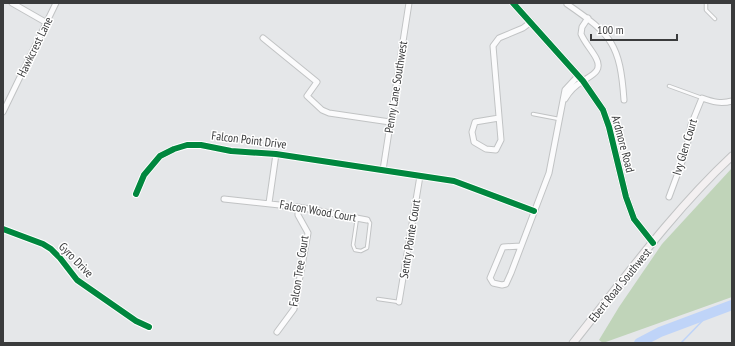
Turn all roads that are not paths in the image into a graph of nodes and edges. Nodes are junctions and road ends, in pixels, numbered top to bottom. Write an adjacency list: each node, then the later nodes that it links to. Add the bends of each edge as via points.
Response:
1 (12, 3): 10 (street)
2 (56, 3): 10 (street, Hawkcrest Lane)
3 (409, 3): 23 (street, Penny Lane Southwest)
4 (513, 3): 9 (street, Ardmore Road)
5 (706, 3): 8 (lane, via 706,10)
6 (567, 4): 7 (street)
7 (588, 18): 13 (street, via 581,34 595,57 598,70 593,77); 17 (street, via 611,40 623,81)
8 (715, 19)
9 (531, 22): 12 (street, Ardmore Road); 21 (street, via 499,38 493,46)
10 (46, 23): 19 (street, Hawkcrest Lane)
11 (263, 38): 23 (street, via 317,82 307,96 322,110)
12 (578, 76): 13 (street, Ardmore Road); 16 (street, via 565,90)
13 (583, 81): 16 (street); 37 (street, Ardmore Road, via 603,110 610,127 626,197 634,219)
14 (669, 86): 15 (lane)
15 (702, 98): 18 (street, via 712,102); 29 (street, Ivy Glen Court)
16 (564, 100): 22 (street)
17 (624, 100)
18 (732, 101)
19 (3, 112)
20 (533, 114): 22 (lane)
21 (499, 118): 21 (street, via 501,140 496,150 486,149 474,142 472,132 475,122)
22 (559, 119): 33 (street, via 548,173)
23 (390, 122): 26 (street, Penny Lane Southwest)
24 (276, 154): 26 (street, Falcon Point Drive); 28 (street, Falcon Point Drive, via 187,145 160,156 150,165); 31 (street)
25 (732, 156): 37 (main road, Ebert Road Southwest, via 694,192)
26 (383, 170): 27 (street, Falcon Point Drive)
27 (420, 176): 33 (street, Falcon Point Drive, via 471,186); 40 (street, Sentry Pointe Court)
28 (136, 194)
29 (669, 197)
30 (224, 199): 31 (street, Falcon Wood Court)
31 (269, 203): 32 (street, Falcon Wood Court)
32 (298, 207): 34 (street, Falcon Wood Court); 42 (street, Falcon Tree Court, via 298,215 308,233 294,309)
33 (534, 211): 38 (street)
34 (357, 217): 35 (street, Falcon Wood Court); 35 (lane, via 353,245 355,250 362,251 367,248 370,223)
35 (367, 220)
36 (3, 229): 41 (street, Gyro Drive, via 51,249 77,280 136,321)
37 (653, 243): 43 (main road, Ebert Road Southwest)
38 (521, 246): 38 (street, via 506,284 493,283 490,278 502,247)
39 (378, 299): 40 (lane)
40 (400, 302)
41 (149, 327)
42 (277, 332)
43 (573, 343)

